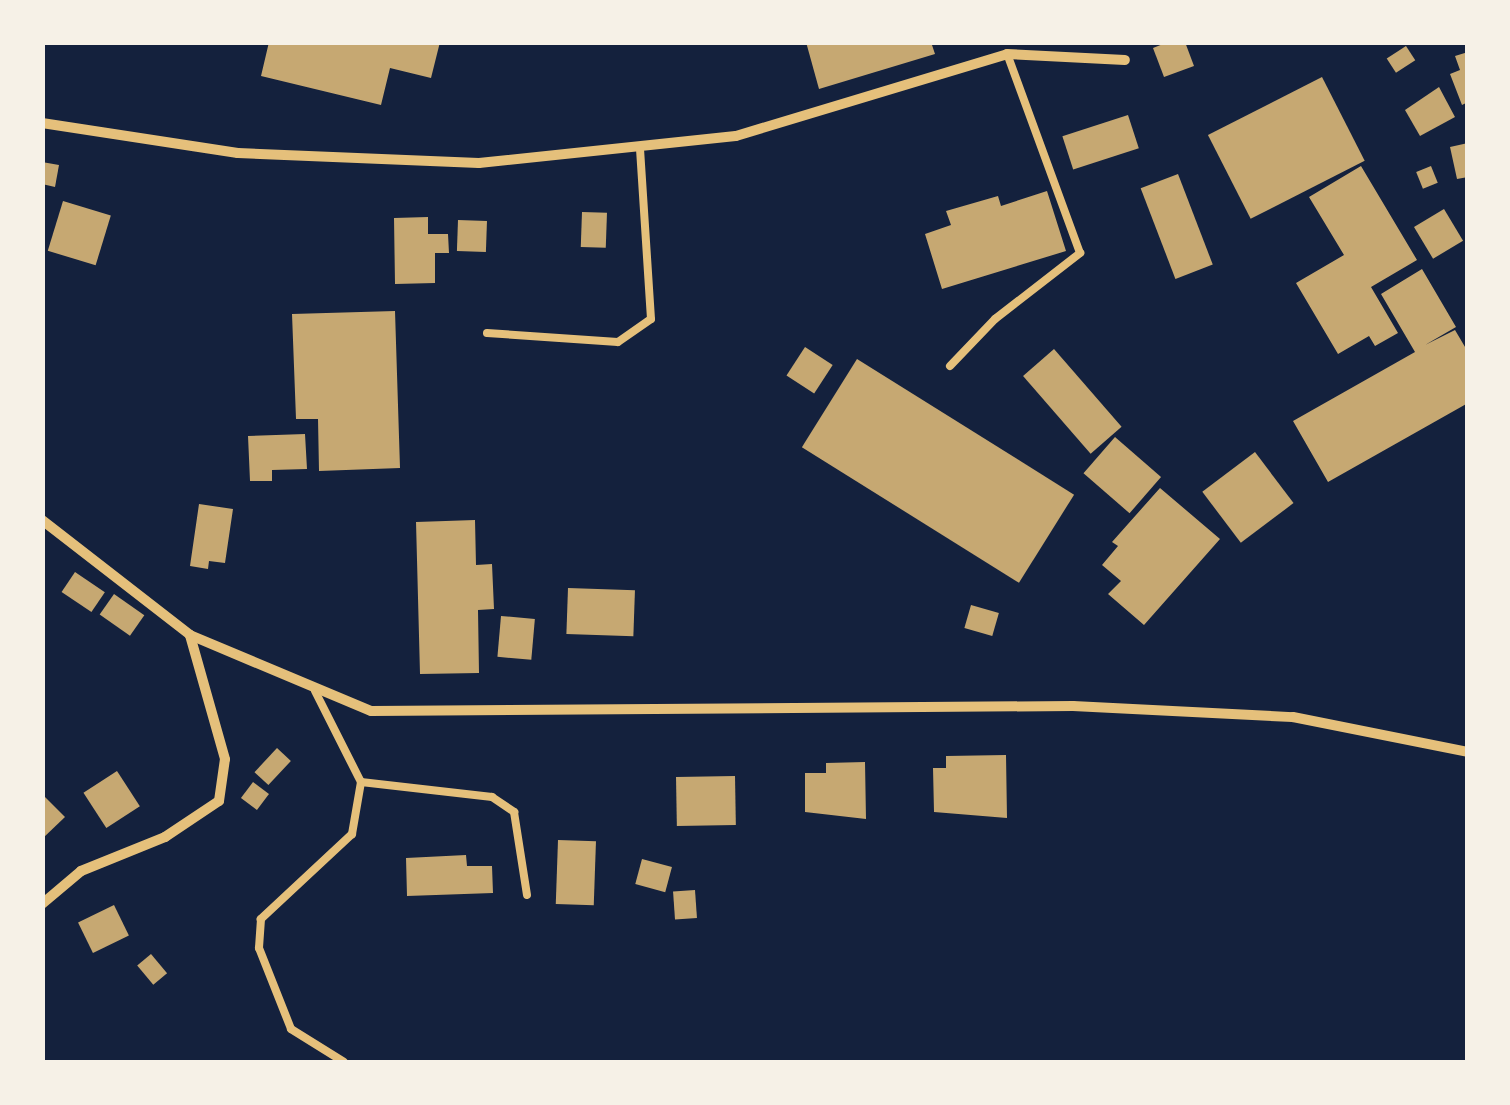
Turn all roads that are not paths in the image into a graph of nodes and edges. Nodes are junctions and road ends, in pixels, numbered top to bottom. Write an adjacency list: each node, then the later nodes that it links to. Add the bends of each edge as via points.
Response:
1 (1007, 54): 2 (street); 4 (street, via 736,136); 6 (lane, via 1080,253 995,319)
2 (1125, 60)
3 (42, 123): 4 (street, via 238,154 479,163)
4 (640, 151): 5 (lane, via 651,319 618,342)
5 (487, 333)
6 (950, 366)
7 (42, 520): 8 (street)
8 (190, 635): 9 (street); 13 (street, via 222,743 219,800 165,837 81,871)
9 (315, 692): 10 (street, via 390,711 1073,706 1275,716); 11 (lane)
10 (1468, 752)
11 (361, 782): 12 (lane, via 492,797 514,812); 14 (lane, via 352,834 262,919 259,948 291,1029)
12 (526, 895)
13 (42, 904)
14 (344, 1062)

